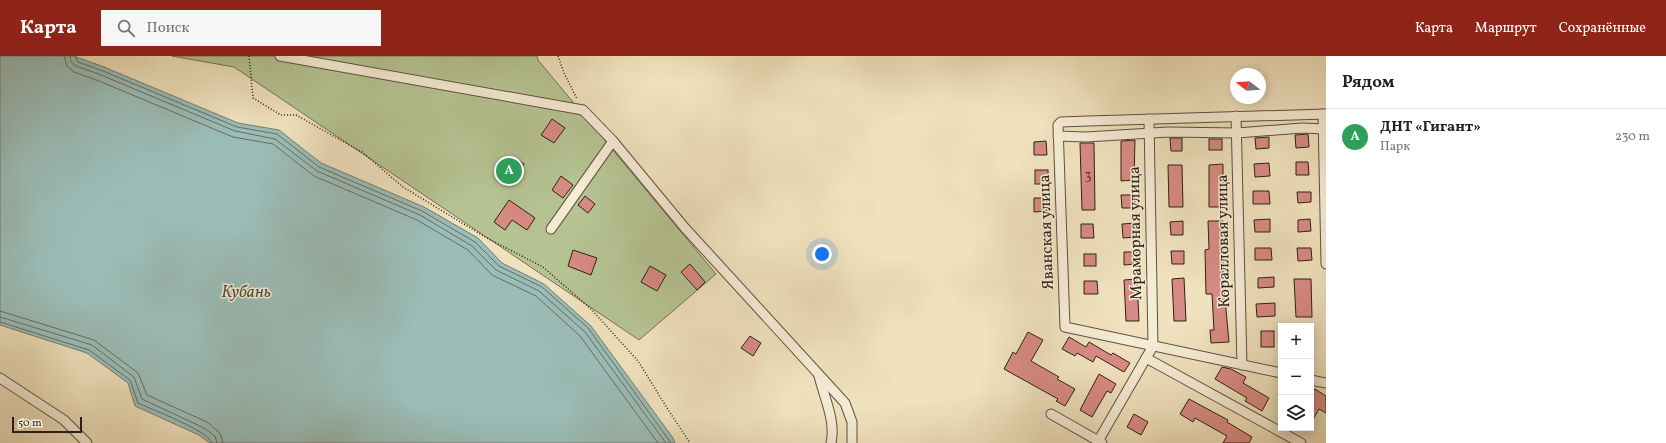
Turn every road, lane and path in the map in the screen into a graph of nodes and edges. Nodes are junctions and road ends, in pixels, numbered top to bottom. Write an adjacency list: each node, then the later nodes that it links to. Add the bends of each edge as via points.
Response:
1 (249, 56): 26 (path, via 253,98 281,115 296,115 362,152 403,187 485,237 543,267 592,310 638,361)
2 (280, 56): 4 (street)
3 (558, 56): 4 (path)
4 (583, 110): 12 (street)
5 (1324, 114): 6 (street); 8 (street)
6 (1236, 116): 7 (street); 9 (street, Коралловая улица)
7 (1149, 119): 10 (street, Мраморная улица); 11 (street, via 1061,122 1058,124)
8 (1325, 129): 9 (street, via 1302,128); 14 (street)
9 (1237, 133): 10 (street); 17 (street, Коралловая улица)
10 (1149, 134): 11 (street); 15 (street, Мраморная улица)
11 (1058, 136): 15 (street, Яванская улица, via 1065,327)
12 (613, 141): 13 (street); 19 (street, via 686,228)
13 (552, 229)
14 (1326, 264)
15 (1153, 346): 16 (street); 17 (street)
16 (1146, 358): 24 (street); 29 (street)
17 (1242, 365): 18 (street)
18 (1278, 372)
19 (819, 376): 27 (street, via 833,433); 28 (street, via 845,403 852,422)
20 (0, 378): 25 (street, via 64,420)
21 (1314, 381): 22 (street)
22 (1326, 383)
23 (1051, 414): 24 (street)
24 (1099, 442)
25 (87, 443)
26 (690, 443)
27 (831, 443)
28 (852, 443)
29 (1301, 443)

